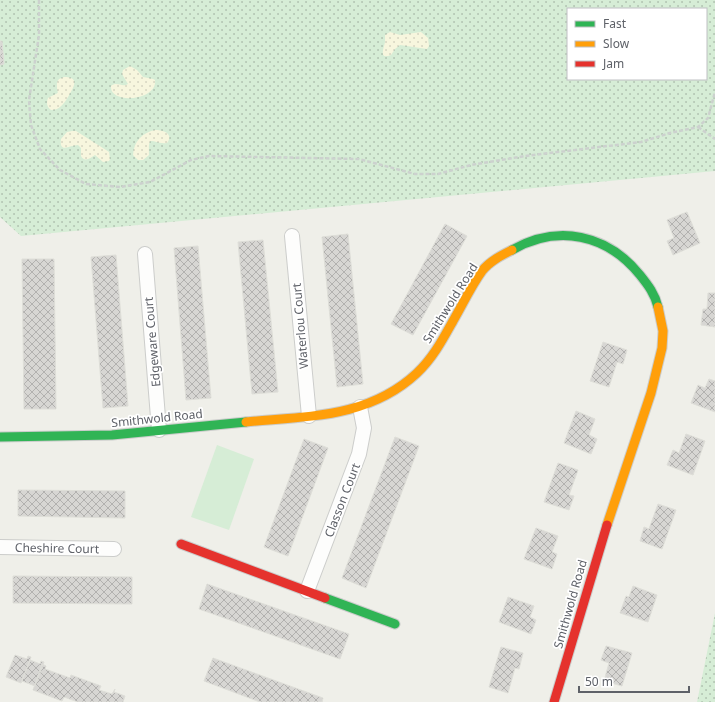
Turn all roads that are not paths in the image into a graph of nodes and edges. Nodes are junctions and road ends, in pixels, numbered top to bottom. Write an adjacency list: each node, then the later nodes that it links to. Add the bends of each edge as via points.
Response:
1 (292, 236): 4 (street, Waterlou Court)
2 (145, 254): 5 (street, Edgeware Court)
3 (360, 407): 4 (street, Smithwold Road, via 338,413); 10 (street, Classon Court, via 364,428 359,454); 12 (street, Smithwold Road, via 397,390 418,372 437,349 483,270 497,258 526,242 554,236 584,237 602,243 632,265 652,290 663,331 662,348 651,393 599,547)
4 (309, 416): 5 (street, Smithwold Road)
5 (159, 430): 6 (street, Smithwold Road, via 112,435)
6 (0, 437)
7 (181, 544): 10 (street)
8 (0, 547): 9 (street, Cheshire Court)
9 (114, 549)
10 (307, 591): 11 (street)
11 (395, 624)
12 (554, 702)

